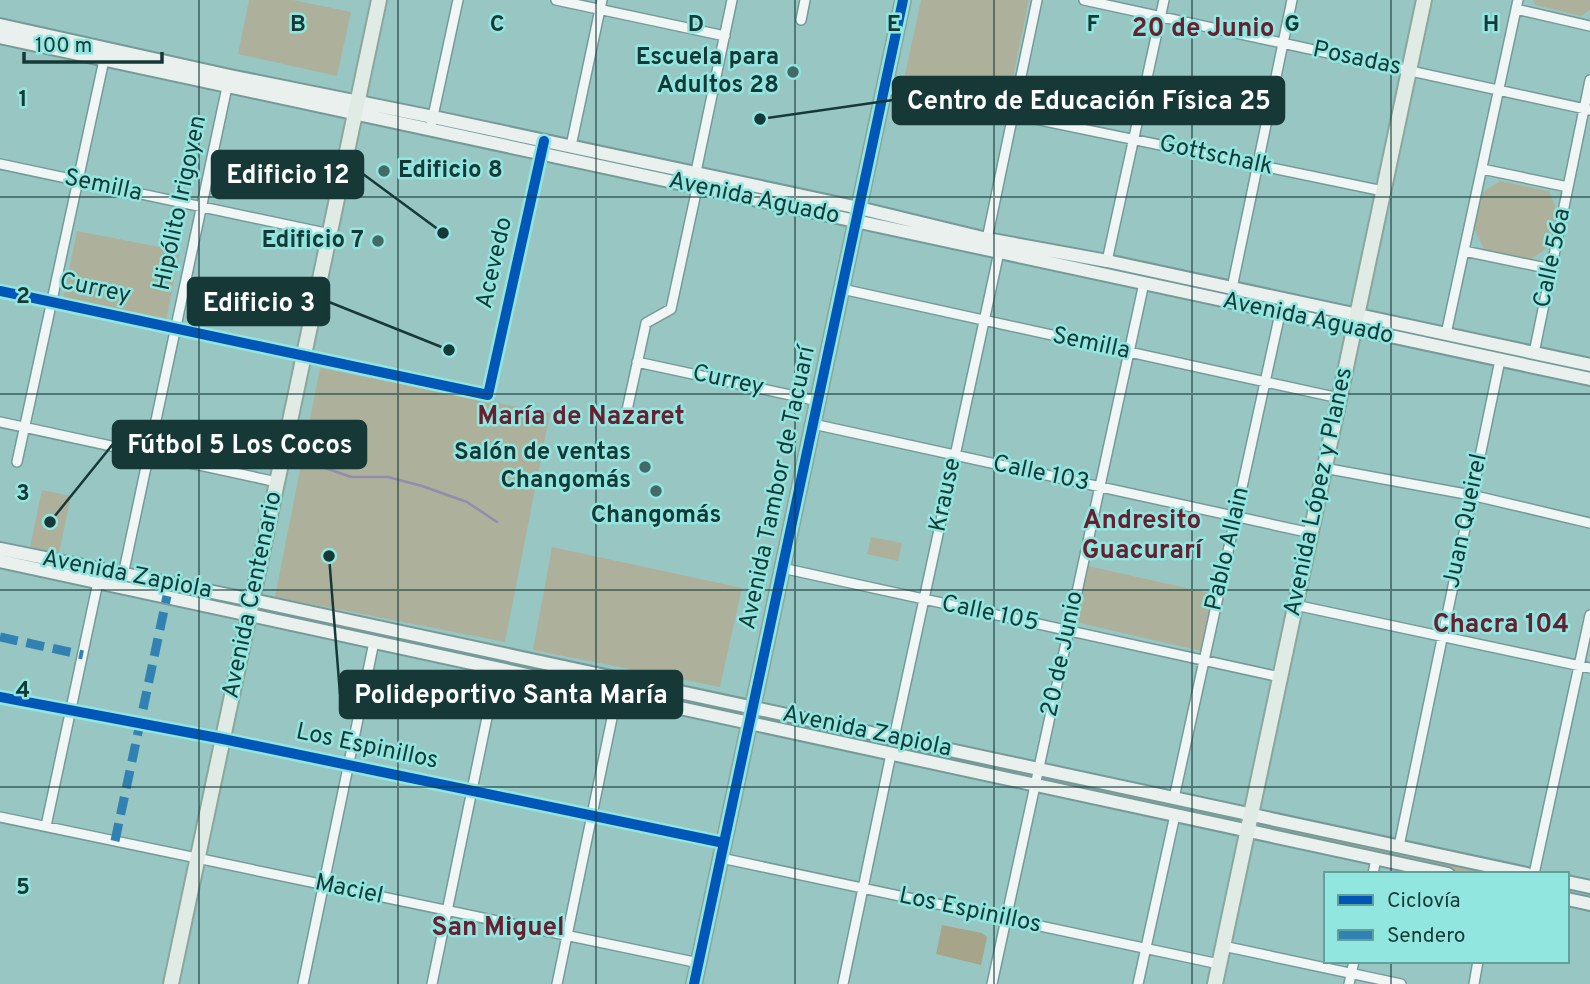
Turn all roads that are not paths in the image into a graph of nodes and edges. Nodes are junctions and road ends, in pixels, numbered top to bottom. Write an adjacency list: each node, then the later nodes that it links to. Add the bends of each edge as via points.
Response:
1 (379, 0): 27 (main road, Avenida Centenario)
2 (458, 0): 30 (street)
3 (556, 0): 12 (street)
4 (732, 0): 18 (street)
5 (805, 0): 15 (street)
6 (903, 0): 25 (main road, Avenida Tambor de Tacuarí)
7 (1037, 0): 29 (street)
8 (1084, 0): 14 (street, Posadas)
9 (1164, 0): 14 (street)
10 (1292, 0): 20 (street)
11 (1424, 0): 22 (main road, Avenida López y Planes)
12 (601, 5): 18 (street); 32 (street)
13 (1517, 5): 17 (street); 26 (street)
14 (1160, 16): 20 (street, Posadas); 31 (street)
15 (801, 20)
16 (0, 25): 27 (main road, Avenida Aguado)
17 (1590, 26)
18 (725, 36): 38 (street)
19 (0, 37): 21 (main road, Avenida Aguado)
20 (1283, 43): 22 (street, Posadas); 35 (street)
21 (104, 60): 24 (main road, Avenida Aguado); 37 (street)
22 (1409, 70): 26 (street, Posadas); 40 (main road, Avenida López y Planes)
23 (1590, 80): 28 (street, Calle 56a)
24 (227, 87): 27 (main road, Avenida Aguado); 41 (street, Hipólito Irigoyen)
25 (884, 88): 29 (street, Gottschalk); 42 (main road, Avenida Tambor de Tacuarí)
26 (1498, 90): 28 (street, Posadas); 36 (street)
27 (356, 109): 30 (main road, Avenida Aguado); 43 (main road, Avenida Centenario)
28 (1587, 109): 39 (street, Calle 56a)
29 (1013, 114): 31 (street, Gottschalk); 44 (street)
30 (432, 123): 33 (main road, Avenida Aguado)
31 (1133, 139): 35 (street, Gottschalk); 47 (street)
32 (571, 146): 33 (main road, Avenida Aguado); 38 (main road, Avenida Aguado)
33 (543, 147): 38 (main road, Avenida Aguado); 61 (street, Acevedo, via 488,395)
34 (0, 164): 37 (street, Semilla)
35 (1258, 165): 40 (street, Gottschalk); 50 (street)
36 (1482, 169): 39 (street); 45 (street)
37 (78, 181): 41 (street, Semilla); 53 (street)
38 (695, 183): 42 (main road, Avenida Aguado); 63 (street, via 671,309 646,323)
39 (1568, 187): 48 (street, Calle 56a)
40 (1383, 191): 56 (main road, Avenida López y Planes)
41 (201, 207): 43 (street, Semilla); 57 (street, Hipólito Irigoyen)
42 (857, 215): 44 (main road, Avenida Aguado); 46 (main road, Avenida Aguado); 51 (main road, Avenida Tambor de Tacuarí)
43 (330, 234): 61 (main road, Avenida Centenario)
44 (987, 239): 47 (main road, Avenida Aguado)
45 (1464, 251): 48 (street); 58 (street)
46 (999, 252): 49 (main road, Avenida Aguado); 55 (street, Krause)
47 (1107, 261): 50 (main road, Avenida Aguado)
48 (1551, 270): 60 (street, Calle 56a)
49 (1144, 283): 54 (main road, Avenida Aguado); 59 (street, 20 de Junio)
50 (1232, 288): 54 (main road, Avenida Aguado)
51 (842, 289): 55 (street, Semilla); 68 (main road, Avenida Tambor de Tacuarí)
52 (0, 291): 53 (street, Currey)
53 (52, 302): 57 (street, Currey); 72 (street)
54 (1281, 306): 56 (main road, Avenida Aguado); 66 (street, Pablo Allain)
55 (984, 321): 59 (street, Semilla); 74 (street, Krause)
56 (1355, 322): 58 (main road, Avenida Aguado); 62 (main road, Avenida Aguado); 67 (main road, Avenida López y Planes)
57 (175, 328): 61 (street, Currey); 73 (street, Hipólito Irigoyen)
58 (1446, 334): 60 (main road, Avenida Aguado)
59 (1129, 352): 66 (street, Semilla); 78 (street, 20 de Junio)
60 (1534, 353): 64 (main road, Avenida Aguado)
61 (304, 355): 77 (main road, Avenida Centenario)
62 (1500, 360): 65 (main road, Avenida Aguado); 79 (street, Juan Queirel)
63 (637, 362): 68 (street, Currey); 69 (street)
64 (1590, 365)
65 (1590, 379)
66 (1265, 382): 67 (street, Semilla); 80 (street, Pablo Allain)
67 (1339, 398): 76 (main road, Avenida López y Planes)
68 (818, 401): 71 (main road, Avenida Tambor de Tacuarí)
69 (626, 410)
70 (0, 422): 72 (street)
71 (813, 424): 74 (street, Calle 103); 84 (main road, Avenida Tambor de Tacuarí)
72 (24, 427): 73 (street); 75 (street)
73 (148, 454): 77 (street); 85 (street, Hipólito Irigoyen)
74 (955, 455): 78 (street, Calle 103); 87 (street, Krause)
75 (17, 462)
76 (1325, 468): 79 (street); 82 (main road, Avenida López y Planes)
77 (277, 482): 89 (main road, Avenida Centenario)
78 (1100, 487): 80 (street, Calle 103); 91 (street, 20 de Junio)
79 (1471, 495): 81 (street); 92 (street, Juan Queirel)
80 (1236, 517): 82 (street, Calle 103); 94 (street, Pablo Allain)
81 (1590, 523)
82 (1311, 533): 88 (main road, Avenida López y Planes)
83 (1, 559): 85 (main road, Avenida Zapiola); 86 (main road, Avenida Zapiola)
84 (782, 568): 87 (street, Calle 105); 101 (main road, Avenida Tambor de Tacuarí)
85 (123, 575): 89 (main road, Avenida Zapiola)
86 (98, 582): 89 (main road, Avenida Zapiola); 102 (street)
87 (924, 599): 91 (street, Calle 105); 105 (street, Krause)
88 (1296, 605): 92 (street); 98 (main road, Avenida López y Planes)
89 (250, 606): 93 (main road, Avenida Zapiola); 101 (main road, Avenida Zapiola); 104 (main road, Avenida Centenario)
90 (1590, 615): 95 (street)
91 (1069, 631): 94 (street, Calle 105); 108 (street, 20 de Junio)
92 (1443, 636): 95 (street); 119 (street, Juan Queirel)
93 (374, 642): 97 (main road, Avenida Zapiola); 107 (street)
94 (1203, 660): 98 (street, Calle 105); 111 (street, Pablo Allain)
95 (1579, 666): 96 (street); 126 (street)
96 (1590, 668)
97 (498, 669): 99 (main road, Avenida Zapiola); 110 (street)
98 (1280, 677): 112 (main road, Avenida López y Planes)
99 (617, 695): 103 (main road, Avenida Zapiola); 114 (street)
100 (0, 697): 102 (street, Los Espinillos)
101 (753, 708): 103 (main road, Avenida Tambor de Tacuarí); 105 (main road, Avenida Zapiola)
102 (71, 711): 104 (street, Los Espinillos); 116 (street)
103 (750, 723): 106 (main road, Avenida Zapiola); 118 (main road, Avenida Tambor de Tacuarí)
104 (223, 738): 107 (street, Los Espinillos); 120 (main road, Avenida Centenario)
105 (894, 738): 108 (main road, Avenida Zapiola)
106 (891, 754): 109 (main road, Avenida Zapiola); 130 (street)
107 (349, 765): 110 (street, Los Espinillos); 128 (street)
108 (1038, 769): 109 (street, 20 de Junio); 111 (main road, Avenida Zapiola)
109 (1035, 785): 113 (main road, Avenida Zapiola); 134 (street, 20 de Junio)
110 (472, 791): 114 (street, Los Espinillos); 133 (street)
111 (1174, 798): 112 (main road, Avenida Zapiola)
112 (1251, 814): 117 (main road, Avenida López y Planes); 119 (main road, Avenida Zapiola)
113 (1175, 815): 117 (main road, Avenida Zapiola); 137 (street)
114 (592, 816): 118 (street, Los Espinillos); 135 (street)
115 (0, 817): 116 (street, Maciel)
116 (46, 826): 120 (street, Maciel)
117 (1247, 831): 122 (main road, Avenida Zapiola); 136 (main road, Avenida López y Planes)
118 (724, 843): 121 (main road, Avenida Tambor de Tacuarí)
119 (1399, 846): 125 (main road, Avenida Zapiola)
120 (197, 858): 128 (street, Maciel); 143 (main road, Avenida Centenario)
121 (721, 858): 130 (street, Los Espinillos); 138 (main road, Avenida Tambor de Tacuarí)
122 (1376, 858): 123 (street); 124 (main road, Avenida Zapiola)
123 (1373, 872)
124 (1439, 872)
125 (1518, 872)
126 (1534, 872)
127 (1569, 882): 129 (main road)
128 (324, 884): 133 (street, Maciel); 144 (street)
129 (1590, 887)
130 (863, 888): 134 (street, Los Espinillos); 148 (street)
131 (1569, 900): 132 (main road)
132 (1590, 904)
133 (447, 910): 135 (street, Maciel); 145 (street)
134 (1006, 919): 137 (street, Los Espinillos); 149 (street, 20 de Junio)
135 (567, 935): 138 (street, Maciel); 146 (street)
136 (1223, 946): 141 (main road, Avenida López y Planes); 142 (street)
137 (1146, 948): 141 (street, Los Espinillos); 150 (street)
138 (699, 963): 147 (main road, Avenida Tambor de Tacuarí)
139 (1354, 963): 142 (street)
140 (1479, 963): 154 (street)
141 (1219, 964): 151 (main road, Avenida López y Planes)
142 (1351, 973): 152 (street); 153 (street)
143 (171, 984)
144 (303, 984)
145 (432, 984)
146 (557, 984)
147 (694, 984)
148 (843, 984)
149 (992, 984)
150 (1138, 984)
151 (1215, 984)
152 (1349, 984)
153 (1401, 984)
154 (1474, 984)

